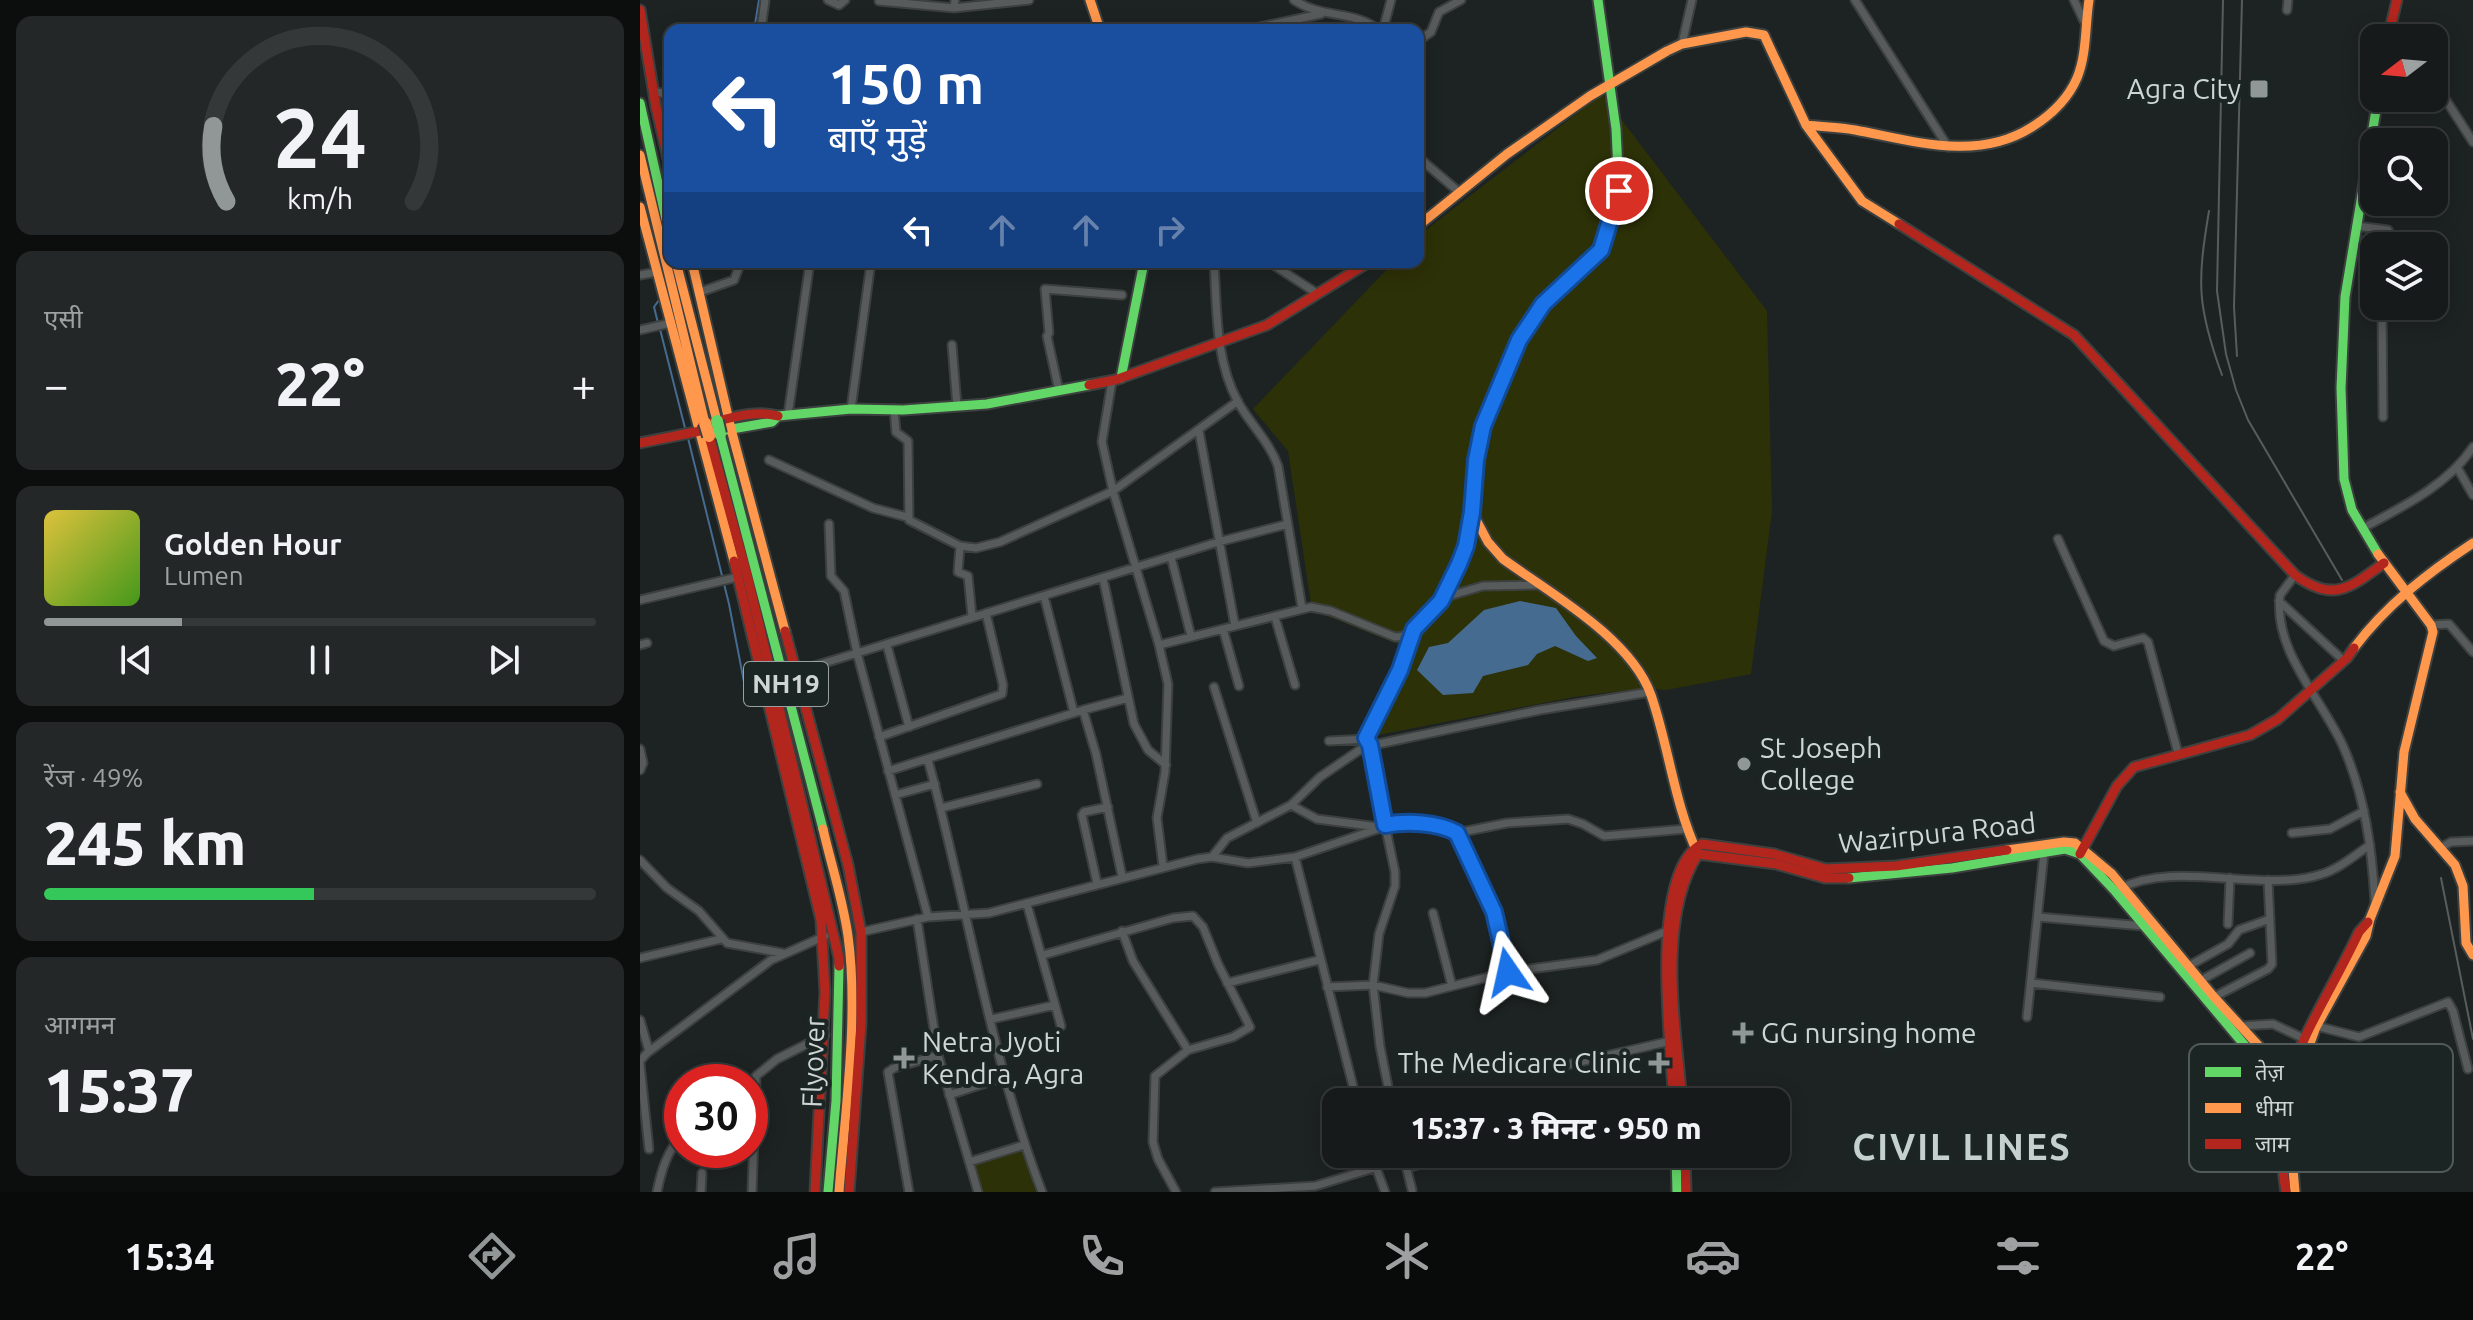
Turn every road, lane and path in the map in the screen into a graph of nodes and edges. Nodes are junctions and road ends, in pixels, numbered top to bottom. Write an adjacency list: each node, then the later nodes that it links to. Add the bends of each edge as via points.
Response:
1 (765, 0): 22 (street)
2 (828, 0): 3 (street, via 840,5)
3 (845, 0)
4 (1029, 0): 17 (street)
5 (1090, 0): 23 (main road)
6 (1294, 0): 20 (street)
7 (1391, 0): 26 (street)
8 (1461, 0): 28 (street, via 1439,12)
9 (1598, 0): 30 (main road)
10 (1692, 0): 29 (street)
11 (1855, 0): 39 (street)
12 (2074, 0): 21 (street)
13 (2089, 0): 21 (main road)
14 (2288, 0): 19 (street)
15 (2397, 0): 27 (main road)
16 (879, 1): 17 (street)
17 (954, 4)
18 (640, 10): 31 (main road)
19 (2287, 10)
20 (1321, 14): 24 (street); 25 (street)
21 (2084, 21): 39 (main road, via 2079,73 2049,116 2011,140)
22 (762, 24)
23 (1098, 24)
24 (1274, 24)
25 (1367, 24)
26 (1383, 24)
27 (2393, 24)
28 (1424, 37)
29 (1682, 44): 30 (main road); 36 (main road, via 1746,32 1764,35)
30 (1610, 82): 42 (main road); 86 (main road, via 1619,191 1611,223 1601,250 1543,304 1519,340 1483,426)
31 (653, 91): 32 (street); 37 (main road)
32 (664, 94)
33 (640, 103): 44 (main road)
34 (2448, 103): 38 (street)
35 (2376, 112): 46 (main road)
36 (1806, 125): 39 (main road); 98 (main road, via 1872,210 2074,335)
37 (664, 140)
38 (2473, 142)
39 (1949, 149)
40 (640, 155): 48 (main road, NH19, bridge)
41 (1424, 162): 42 (street)
42 (1459, 192): 45 (main road)
43 (640, 207): 59 (main road)
44 (664, 210)
45 (1424, 221)
46 (2356, 226): 47 (street); 90 (main road, via 2345,297 2341,388 2344,479)
47 (2389, 232)
48 (664, 254)
49 (667, 268): 182 (main road, NH19, bridge)
50 (678, 268): 182 (main road, NH19, bridge, via 808,769)
51 (694, 268): 61 (main road)
52 (739, 268): 61 (street, via 734,280)
53 (809, 268): 75 (street)
54 (870, 268): 73 (street)
55 (1143, 268): 69 (main road)
56 (1214, 268): 67 (street)
57 (1278, 268): 62 (street)
58 (1359, 268): 62 (main road)
59 (657, 272): 60 (street); 65 (main road)
60 (640, 275)
61 (700, 292): 77 (main road)
62 (1318, 294): 67 (main road, via 1267,325)
63 (1122, 295): 70 (street, via 1045,289 1047,336)
64 (2382, 320): 76 (street)
65 (663, 325): 66 (street); 79 (main road)
66 (640, 330)
67 (1219, 344): 69 (main road); 71 (street)
68 (952, 345): 72 (street)
69 (1116, 380): 70 (main road); 84 (street, via 1102,442)
70 (1059, 391): 72 (main road)
71 (1238, 401): 78 (street); 89 (street, via 1276,459)
72 (957, 406): 74 (main road)
73 (851, 409): 74 (main road); 75 (main road)
74 (894, 409): 87 (street, via 896,432 908,441 910,456)
75 (783, 416): 77 (main road, via 770,412)
76 (2383, 417)
77 (730, 424): 79 (main road, via 703,425); 121 (main road)
78 (1199, 431): 84 (street); 92 (street)
79 (693, 432): 80 (main road); 100 (main road)
80 (640, 443)
81 (2473, 447): 83 (street)
82 (769, 460): 87 (street, via 873,508)
83 (2457, 467): 85 (street); 90 (street)
84 (1113, 491): 94 (street, via 1000,542); 97 (street)
85 (2473, 495)
86 (1472, 512): 101 (main road, via 1503,559); 105 (street, via 1466,546)
87 (907, 517): 94 (street)
88 (829, 524): 119 (street, via 831,577 844,591)
89 (1288, 524): 92 (street); 107 (street)
90 (2363, 528): 96 (main road)
91 (2058, 539): 135 (street, via 2104,641 2114,646 2137,638 2148,642)
92 (1218, 542): 95 (street); 112 (street)
93 (2473, 543): 102 (main road)
94 (960, 546): 109 (street, via 958,572 968,576)
95 (1171, 557): 97 (street); 115 (street)
96 (2384, 563): 98 (main road, via 2337,591 2317,591); 102 (main road)
97 (1137, 568): 99 (street); 116 (street)
98 (2295, 575): 106 (street)
99 (1103, 578): 103 (street); 127 (street)
100 (727, 580): 104 (street); 182 (main road, via 801,832)
101 (1541, 585): 105 (street, via 1483,586); 126 (main road, via 1614,639)
102 (2407, 591): 111 (main road); 120 (main road)
103 (1044, 596): 108 (street); 129 (street)
104 (641, 597)
105 (1442, 598): 114 (street)
106 (2279, 601): 120 (street); 125 (street, via 2287,642)
107 (1302, 608): 110 (street); 114 (street, via 1331,611 1395,637)
108 (986, 613): 109 (street); 130 (street, via 1002,694)
109 (972, 616): 119 (street)
110 (1275, 617): 112 (street); 122 (street)
111 (2431, 625): 118 (street, via 2449,624); 142 (main road)
112 (1235, 626): 113 (street)
113 (1223, 629): 115 (street); 123 (street)
114 (1414, 629): 133 (street)
115 (1191, 636): 116 (street)
116 (1159, 645): 137 (street, via 1168,689)
117 (888, 649): 130 (street)
118 (2473, 652)
119 (857, 653): 121 (street); 131 (street)
120 (2344, 661): 125 (main road)
121 (798, 671): 182 (main road, via 848,865)
122 (1295, 685)
123 (1239, 686)
124 (1214, 687): 148 (street)
125 (2311, 691): 135 (main road, via 2250,735); 147 (street, via 2343,746)
126 (1650, 692): 133 (street); 150 (main road)
127 (1128, 698): 128 (street); 137 (street, via 1141,741)
128 (1083, 710): 129 (street); 145 (street)
129 (1074, 713): 136 (street)
130 (909, 727): 131 (street)
131 (879, 737): 139 (street)
132 (1329, 741): 133 (street)
133 (1368, 741): 144 (street); 149 (street)
134 (640, 749): 138 (street)
135 (2178, 753): 157 (main road, via 2134,767 2117,786)
136 (928, 760): 139 (street); 140 (street)
137 (1166, 765): 162 (street, via 1157,818)
138 (640, 770)
139 (888, 771): 143 (street)
140 (935, 784): 143 (street); 146 (street)
141 (1037, 784): 146 (street)
142 (2400, 792): 155 (main road); 172 (main road, via 2395,856)
143 (895, 795): 174 (street)
144 (1291, 805): 148 (street); 149 (street, via 1317,819)
145 (1108, 807): 165 (street); 168 (street, via 1082,815)
146 (941, 808): 173 (street)
147 (2364, 811): 152 (street, via 2330,829); 154 (street)
148 (1257, 823): 159 (street, via 1227,838)
149 (1382, 826): 151 (street, via 1415,824); 160 (street); 196 (street, via 1395,878 1381,925)
150 (1686, 829): 151 (street, via 1604,836 1568,819); 156 (main road)
151 (1457, 833): 192 (street, via 1494,912)
152 (2292, 833)
153 (2473, 841): 155 (street)
154 (2370, 845): 167 (street, via 2320,875); 172 (street)
155 (2440, 848): 187 (main road, via 2455,865 2463,886 2466,943)
156 (1696, 850): 157 (main road, Wazirpura Road, via 1712,844 1826,869 1896,866 2064,842 2075,843); 158 (main road, Wazirpura Road, via 1825,878 1952,868); 180 (main road)
157 (2082, 852): 158 (main road, Wazirpura Road); 169 (main road)
158 (2044, 853): 175 (street)
159 (1212, 857): 160 (street, via 1248,863); 162 (street)
160 (1295, 857): 189 (street)
161 (640, 860): 163 (street)
162 (1163, 866): 165 (street)
163 (652, 873): 164 (street); 183 (street, via 699,911)
164 (640, 875)
165 (1122, 876): 168 (street)
166 (2230, 878): 167 (street); 169 (street, via 2176,877); 178 (street)
167 (2268, 880): 177 (street)
168 (1097, 883): 170 (street)
169 (2118, 889): 179 (main road); 191 (main road)
170 (1027, 904): 173 (street); 186 (street)
171 (1433, 913): 197 (street)
172 (2372, 914): 208 (main road, via 2366,936); 211 (main road)
173 (967, 916): 174 (street); 204 (street)
174 (928, 917): 176 (street)
175 (2038, 917): 179 (street); 194 (street)
176 (917, 919): 182 (street); 216 (street)
177 (2270, 919): 191 (street, via 2239,930 2228,944); 201 (street, via 2270,968)
178 (2228, 924)
179 (2144, 926): 191 (main road)
180 (1670, 930): 192 (street, via 1597,960); 210 (main road)
181 (1122, 931): 186 (street); 193 (street, via 1193,916); 215 (street, via 1133,961)
182 (842, 934): 184 (street); 190 (main road); 199 (main road, NH19); 209 (main road); 246 (main road, Flyover / NH19)
183 (721, 939): 184 (street); 188 (street)
184 (784, 953): 217 (street)
185 (2250, 953): 195 (street)
186 (1043, 955): 202 (street)
187 (2473, 955)
188 (640, 958)
189 (1319, 960): 193 (street); 198 (street)
190 (862, 964): 199 (street); 248 (main road)
191 (2184, 969): 195 (main road)
192 (1508, 972): 197 (street)
193 (1227, 983): 215 (street, via 1249,1029)
194 (2031, 983): 200 (street); 203 (street)
195 (2196, 983): 201 (main road); 212 (main road)
196 (1373, 985): 197 (street, via 1419,994); 198 (street); 223 (street)
197 (1452, 986)
198 (1327, 987): 222 (street)
199 (851, 994): 247 (main road, NH19)
200 (2160, 997)
201 (2214, 997): 207 (main road)
202 (1055, 1005): 204 (street); 206 (street)
203 (2027, 1017)
204 (992, 1019): 221 (street)
205 (640, 1020): 217 (street)
206 (1061, 1026)
207 (2241, 1026): 211 (street, via 2273,1024); 213 (main road)
208 (2316, 1026): 211 (main road); 220 (street, via 2359,1037 2448,1002)
209 (825, 1034): 218 (street); 245 (main road)
210 (1674, 1040): 219 (street); 224 (main road); 225 (main road)
211 (2306, 1040): 214 (main road)
212 (2247, 1044)
213 (2258, 1044)
214 (2305, 1044)
215 (1188, 1050): 252 (street, via 1154,1078 1153,1142)
216 (938, 1055): 226 (street); 249 (street, via 888,1072)
217 (642, 1057): 228 (street)
218 (768, 1066)
219 (1562, 1066)
220 (2468, 1069)
221 (1004, 1077): 226 (street); 227 (street)
222 (1353, 1088)
223 (1388, 1088)
224 (1674, 1088)
225 (1680, 1088)
226 (949, 1095): 229 (street)
227 (1024, 1145): 229 (street); 251 (street)
228 (649, 1149)
229 (969, 1162): 250 (street)
230 (664, 1167): 242 (street)
231 (753, 1168): 244 (street)
232 (1374, 1168): 239 (street); 255 (street)
233 (1407, 1168): 241 (street)
234 (1676, 1168): 256 (main road)
235 (1685, 1168): 257 (main road)
236 (2283, 1172): 258 (main road)
237 (2293, 1172): 259 (main road)
238 (702, 1173): 243 (street)
239 (1328, 1183): 240 (street); 254 (street)
240 (1312, 1189): 253 (street)
241 (1409, 1191)
242 (657, 1192)
243 (701, 1192)
244 (752, 1192)
245 (815, 1192)
246 (828, 1192)
247 (839, 1192)
248 (849, 1192)
249 (909, 1192)
250 (978, 1192)
251 (1042, 1192)
252 (1176, 1192)
253 (1215, 1192)
254 (1330, 1192)
255 (1385, 1192)
256 (1677, 1192)
257 (1686, 1192)
258 (2286, 1192)
259 (2295, 1192)

